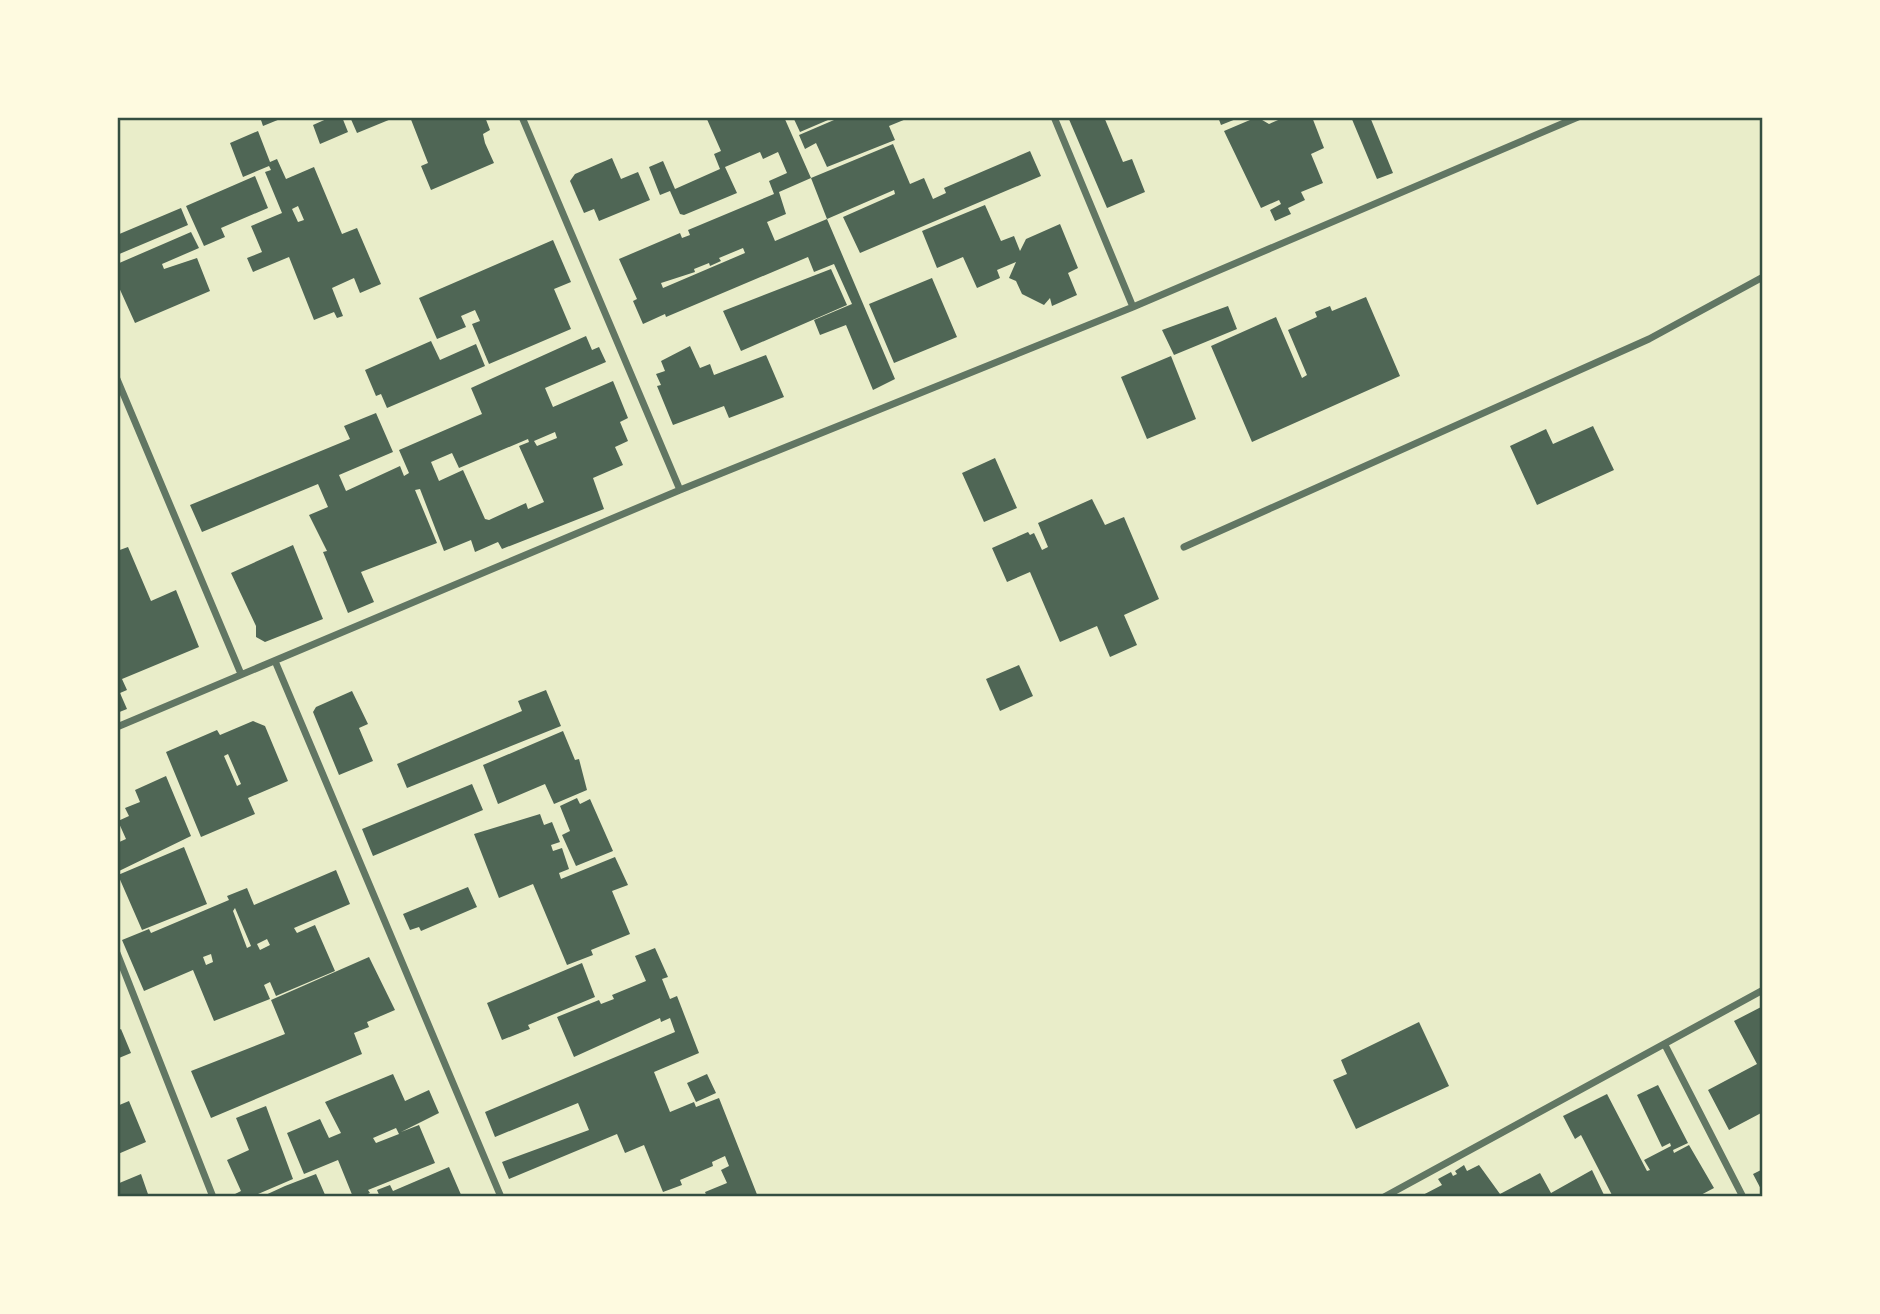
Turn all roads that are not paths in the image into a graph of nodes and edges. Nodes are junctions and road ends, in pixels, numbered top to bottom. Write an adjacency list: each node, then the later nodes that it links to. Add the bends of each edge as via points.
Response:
1 (522, 117): 7 (street)
2 (1054, 117): 5 (street)
3 (1578, 117): 5 (street)
4 (1763, 277): 8 (street, via 1649,339)
5 (1133, 307): 7 (street)
6 (117, 379): 10 (street)
7 (680, 490): 9 (street)
8 (1184, 547)
9 (275, 661): 10 (street); 16 (street)
10 (241, 674): 11 (street)
11 (117, 727)
12 (117, 953): 15 (street)
13 (1763, 990): 14 (street)
14 (1665, 1045): 17 (street); 18 (street)
15 (213, 1197)
16 (501, 1197)
17 (1384, 1197)
18 (1743, 1197)

